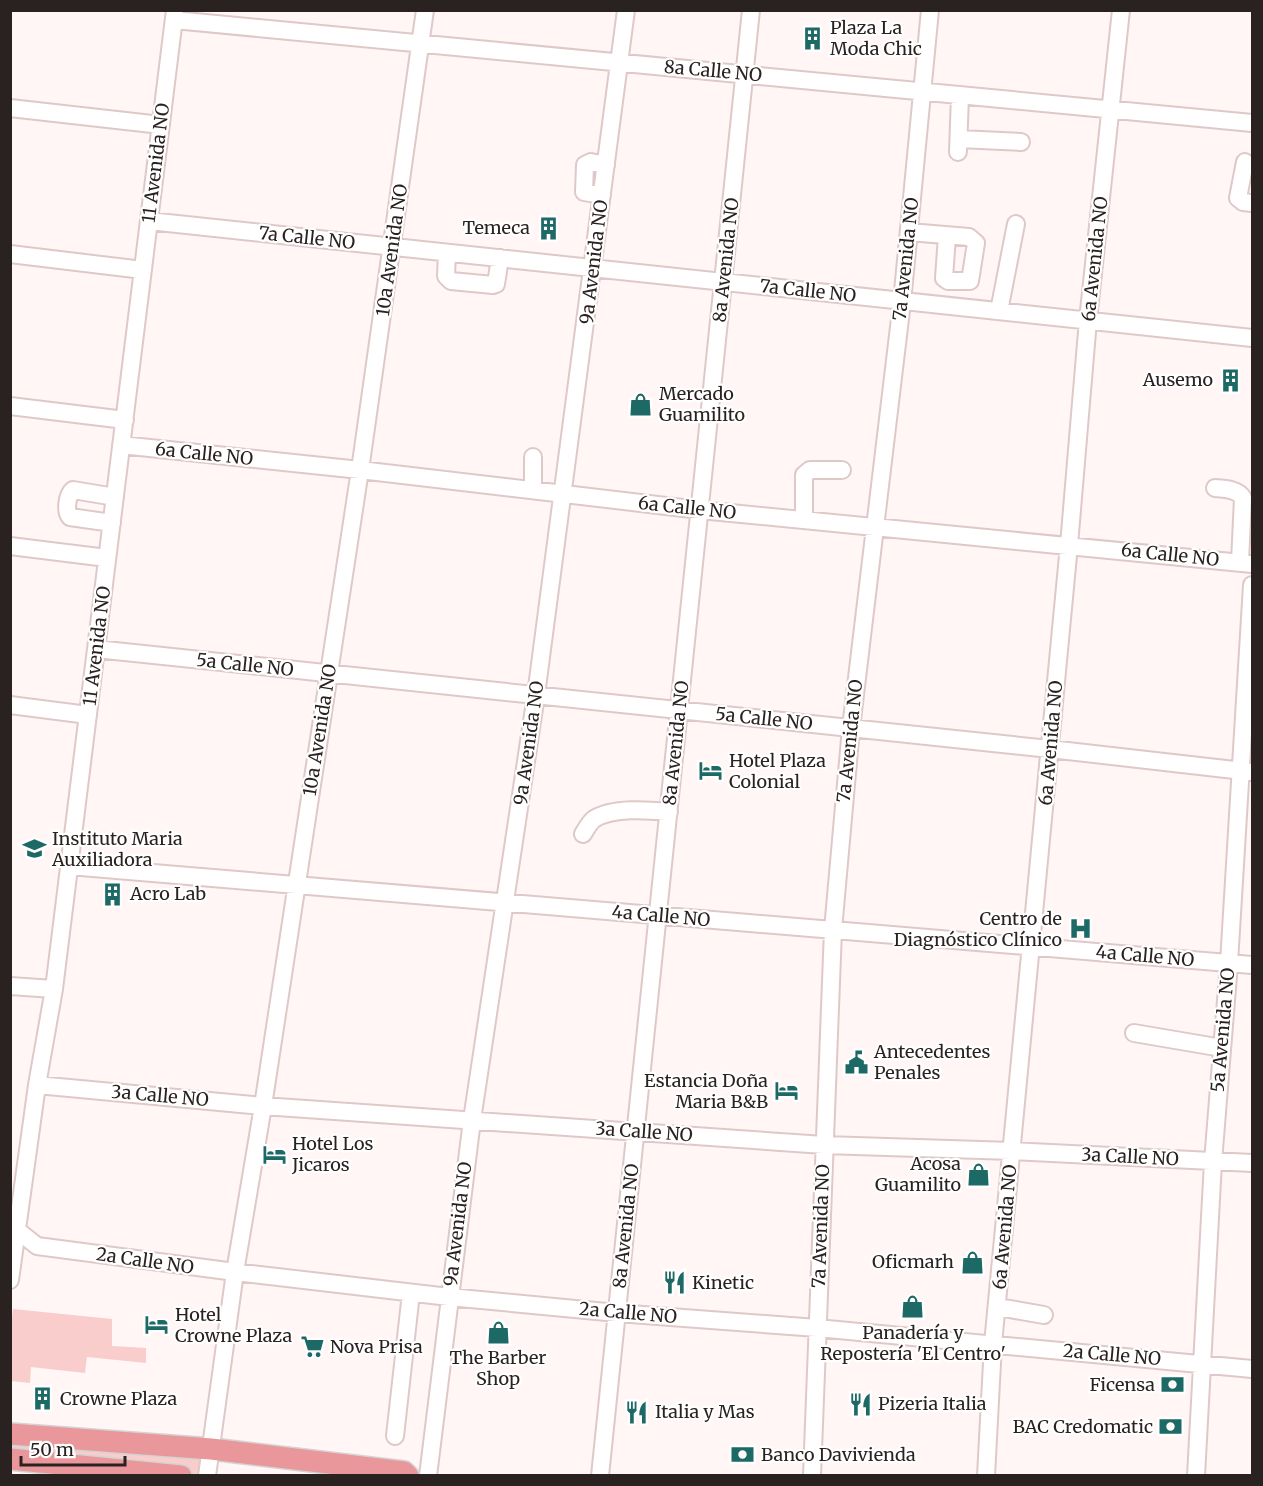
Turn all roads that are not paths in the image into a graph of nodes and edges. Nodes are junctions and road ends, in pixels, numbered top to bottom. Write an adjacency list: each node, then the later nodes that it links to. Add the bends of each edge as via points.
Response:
1 (424, 10): 7 (street, 10a Avenida NO)
2 (626, 10): 8 (street, 9a Avenida NO)
3 (751, 10): 9 (street, 8a Avenida NO)
4 (930, 10): 10 (street, 7a Avenida NO)
5 (1121, 10): 13 (street, 6a Avenida NO)
6 (175, 15): 7 (street, 8a Calle NO); 15 (street, 11 Avenida NO)
7 (420, 44): 8 (street, 8a Calle NO); 23 (street, 10a Avenida NO)
8 (619, 62): 9 (street, 8a Calle NO); 27 (street, 9a Avenida NO)
9 (745, 74): 10 (street, 8a Calle NO); 29 (street, 8a Avenida NO)
10 (922, 91): 11 (street, 8a Calle NO); 21 (street, 7a Avenida NO)
11 (960, 95): 13 (street, 8a Calle NO); 16 (street, via 958,146)
12 (10, 108): 15 (street)
13 (1110, 109): 14 (street, 8a Calle NO); 32 (street, 6a Avenida NO)
14 (1252, 123)
15 (161, 125): 19 (street, 11 Avenida NO)
16 (1021, 142)
17 (1245, 162): 18 (street, via 1238,198)
18 (1252, 203)
19 (149, 221): 23 (street, 7a Calle NO); 28 (street, 11 Avenida NO)
20 (1016, 224): 31 (street)
21 (909, 232): 22 (street); 30 (street, 7a Avenida NO)
22 (947, 236)
23 (393, 248): 24 (street, 7a Calle NO); 38 (street, 10a Avenida NO)
24 (447, 253): 26 (street, 7a Calle NO); 26 (street, via 446,276 451,281 493,285)
25 (10, 254): 28 (street)
26 (500, 258): 27 (street, 7a Calle NO)
27 (593, 268): 29 (street, 7a Calle NO); 42 (street, 9a Avenida NO)
28 (143, 270): 35 (street, 11 Avenida NO)
29 (723, 282): 30 (street, 7a Calle NO); 44 (street, 8a Avenida NO)
30 (903, 302): 31 (street, 7a Calle NO); 47 (street, 7a Avenida NO)
31 (999, 311): 32 (street, 7a Calle NO)
32 (1088, 320): 33 (street, 7a Calle NO); 48 (street, 6a Avenida NO)
33 (1252, 338)
34 (10, 406): 35 (street)
35 (125, 420): 36 (street, 11 Avenida NO)
36 (122, 445): 38 (street, 6a Calle NO); 43 (street, 11 Avenida NO)
37 (533, 457): 41 (street)
38 (360, 470): 41 (street, 6a Calle NO); 54 (street, 10a Avenida NO)
39 (842, 470): 45 (street, via 810,470 804,475)
40 (1215, 488): 51 (street, via 1240,493)
41 (533, 490): 42 (street, 6a Calle NO)
42 (564, 494): 44 (street, 6a Calle NO); 55 (street, 9a Avenida NO)
43 (115, 497): 46 (street, 11 Avenida NO); 46 (street, via 73,490 69,494 70,518)
44 (700, 510): 45 (street, 6a Calle NO); 57 (street, 8a Avenida NO)
45 (804, 520): 47 (street, 6a Calle NO)
46 (112, 523): 50 (street, 11 Avenida NO)
47 (874, 527): 48 (street, 6a Calle NO); 59 (street, 7a Avenida NO)
48 (1069, 545): 51 (street, 6a Calle NO); 60 (street, 6a Avenida NO)
49 (10, 546): 50 (street)
50 (107, 558): 53 (street, 11 Avenida NO)
51 (1246, 563)
52 (1252, 585): 61 (street, 5a Avenida NO)
53 (96, 649): 54 (street, 5a Calle NO); 58 (street, 11 Avenida NO)
54 (329, 674): 55 (street, 5a Calle NO); 65 (street, 10a Avenida NO)
55 (536, 695): 57 (street, 5a Calle NO); 66 (street, 9a Avenida NO)
56 (10, 705): 58 (street)
57 (679, 710): 59 (street, 5a Calle NO); 62 (street, 8a Avenida NO)
58 (88, 715): 64 (street, 11 Avenida NO)
59 (851, 728): 60 (street, 5a Calle NO); 68 (street, 7a Avenida NO)
60 (1050, 749): 61 (street, 5a Calle NO); 69 (street, 6a Avenida NO)
61 (1246, 771): 70 (street, 5a Avenida NO)
62 (669, 812): 63 (street, via 645,809 607,814 593,820); 67 (street, 8a Avenida NO)
63 (583, 834)
64 (69, 866): 65 (street, 4a Calle NO); 73 (street, 11 Avenida NO)
65 (297, 885): 66 (street, 4a Calle NO); 77 (street, 10a Avenida NO)
66 (506, 902): 67 (street, 4a Calle NO); 78 (street, 9a Avenida NO)
67 (658, 915): 68 (street, 4a Calle NO); 79 (street, 8a Avenida NO)
68 (833, 930): 69 (street, 4a Calle NO); 80 (street, 7a Avenida NO)
69 (1031, 947): 70 (street, 4a Calle NO); 81 (street, 6a Avenida NO)
70 (1229, 963): 71 (street, 4a Calle NO); 75 (street, 5a Avenida NO)
71 (1252, 966)
72 (10, 986): 73 (street)
73 (54, 989): 76 (street, 11 Avenida NO)
74 (1134, 1033): 75 (street)
75 (1222, 1048): 82 (street, 5a Avenida NO)
76 (37, 1085): 77 (street, 3a Calle NO); 84 (street, 11 Avenida NO)
77 (263, 1106): 78 (street, 3a Calle NO); 85 (street, 10a Avenida NO)
78 (472, 1120): 79 (street, 3a Calle NO); 88 (street, 9a Avenida NO)
79 (636, 1131): 80 (street, 3a Calle NO); 90 (street, 8a Avenida NO)
80 (824, 1145): 81 (street, 3a Calle NO); 92 (street, 7a Avenida NO)
81 (1012, 1151): 82 (street, 3a Calle NO); 89 (street, 6a Avenida NO)
82 (1213, 1162): 83 (street, 3a Calle NO); 94 (street, 5a Avenida NO)
83 (1252, 1163)
84 (14, 1229): 85 (street, 2a Calle NO, via 37,1246); 86 (street, 11 Avenida NO)
85 (235, 1272): 87 (street, 2a Calle NO); 98 (street, 10a Avenida NO)
86 (10, 1280)
87 (411, 1293): 88 (street, 2a Calle NO); 97 (street)
88 (449, 1297): 90 (street, 2a Calle NO); 103 (street, 9a Avenida NO)
89 (998, 1307): 91 (street); 93 (street, 6a Avenida NO)
90 (617, 1313): 92 (street, 2a Calle NO); 104 (street, 8a Avenida NO)
91 (1044, 1315)
92 (817, 1328): 93 (street, 2a Calle NO); 105 (street, 7a Avenida NO)
93 (993, 1344): 94 (street, 2a Calle NO); 106 (street, 6a Avenida NO)
94 (1203, 1364): 95 (street, 2a Calle NO); 107 (street, 5a Avenida NO)
95 (1252, 1369)
96 (10, 1434): 98 (main road)
97 (395, 1436)
98 (211, 1449): 101 (street, 10a Avenida NO); 102 (main road, via 404,1472)
99 (10, 1459): 100 (main road)
100 (181, 1476)
101 (207, 1476)
102 (408, 1476)
103 (428, 1476)
104 (600, 1476)
105 (812, 1476)
106 (986, 1476)
107 (1196, 1476)

